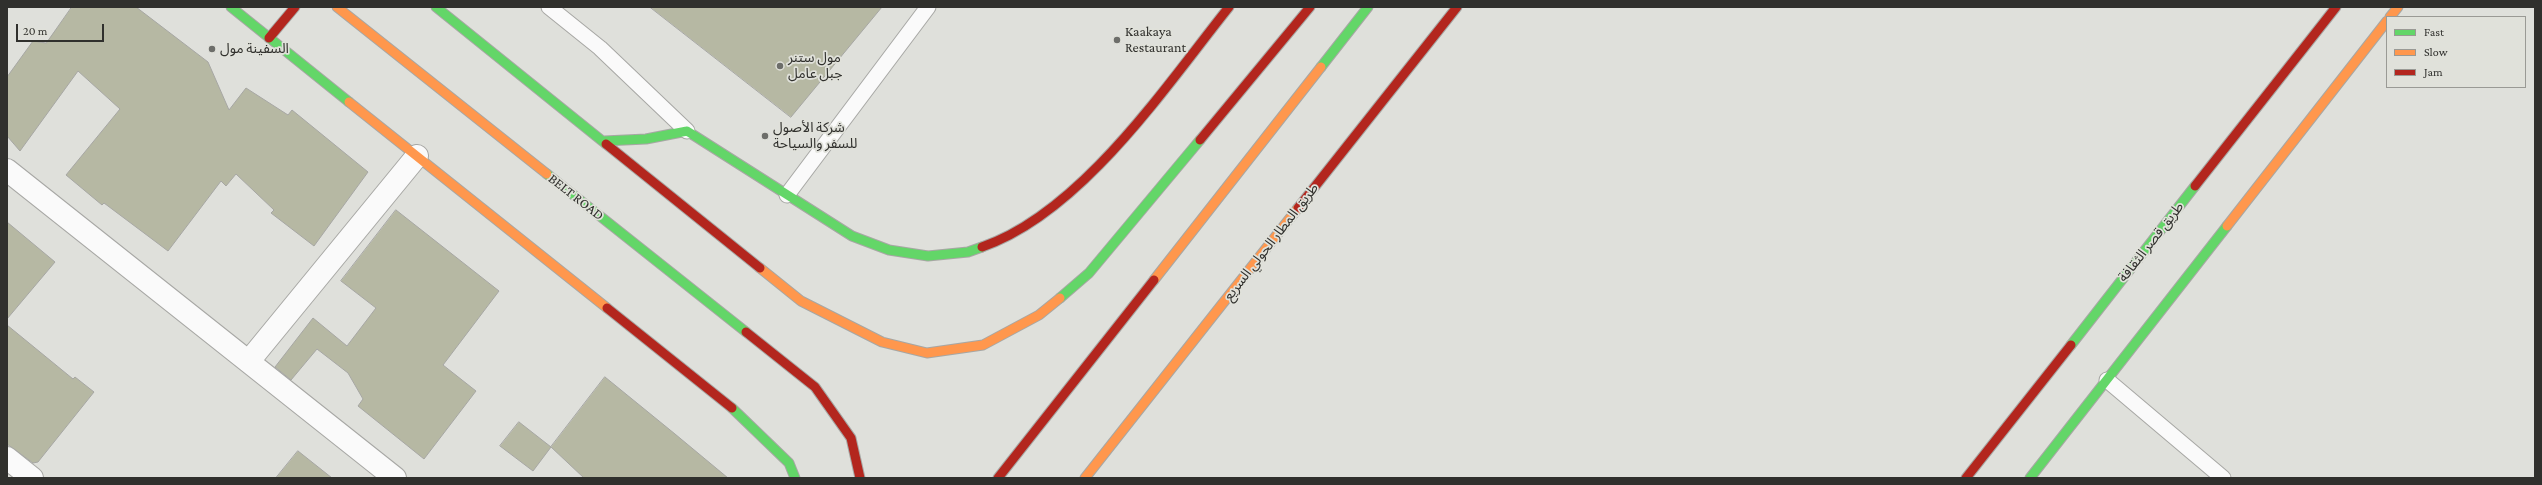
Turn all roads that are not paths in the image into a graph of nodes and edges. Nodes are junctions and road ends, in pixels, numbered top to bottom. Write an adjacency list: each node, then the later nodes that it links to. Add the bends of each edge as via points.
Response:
1 (231, 7): 15 (main road)
2 (295, 7): 15 (main road)
3 (337, 7): 27 (main road, BELT ROAD, via 815,387 851,438)
4 (436, 7): 17 (main road)
5 (549, 7): 16 (lane, via 600,48)
6 (928, 7): 20 (lane)
7 (1229, 7): 20 (main road, via 1126,135 1083,180 1039,217 1006,239 960,253 928,256 889,250 852,236)
8 (1310, 7): 17 (main road, via 1089,273 1039,315 982,345 927,353 882,342 801,301)
9 (1368, 7): 28 (main road)
10 (1457, 7): 29 (main road, طريق المطار الحولي السريع)
11 (2336, 7): 30 (main road, طريق قصر الثقافة)
12 (2398, 7): 13 (main road)
13 (2391, 16)
14 (2386, 22): 22 (main road)
15 (269, 38): 18 (main road)
16 (687, 131): 17 (main road, via 632,142); 20 (main road)
17 (604, 141)
18 (417, 156): 21 (street); 26 (main road, via 742,416 789,463)
19 (7, 170): 21 (street)
20 (787, 195)
21 (249, 361): 25 (street)
22 (2107, 380): 31 (main road); 32 (lane)
23 (7, 458): 24 (street)
24 (32, 478)
25 (395, 478)
26 (795, 478)
27 (860, 478)
28 (998, 478)
29 (1085, 478)
30 (1966, 478)
31 (2030, 478)
32 (2223, 478)

